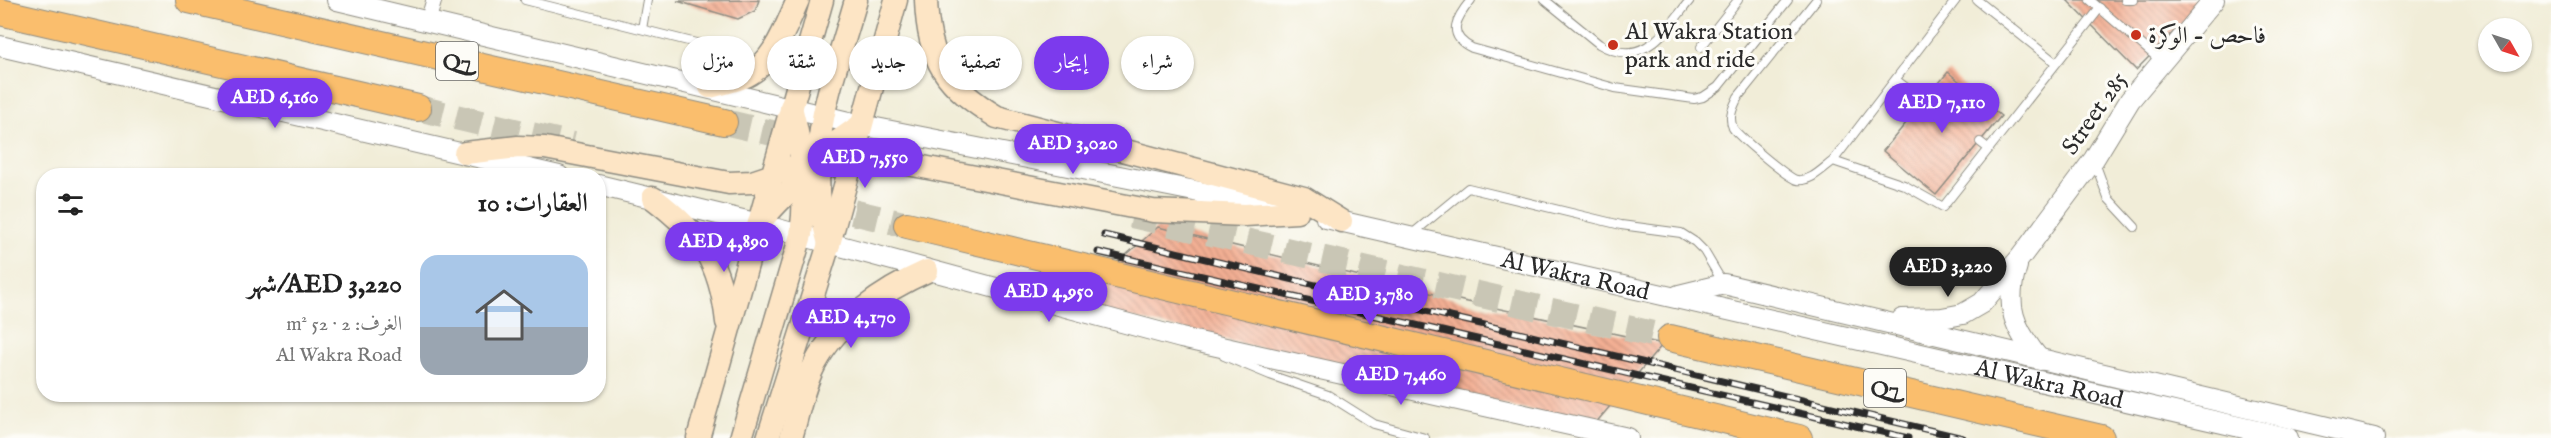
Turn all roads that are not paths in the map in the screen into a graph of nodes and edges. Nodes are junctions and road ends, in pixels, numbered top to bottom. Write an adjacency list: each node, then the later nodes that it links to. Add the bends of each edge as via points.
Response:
1 (189, 0): 40 (highway, Q7)
2 (337, 0): 25 (street)
3 (434, 0): 25 (street)
4 (525, 0): 26 (lane)
5 (647, 0): 26 (lane)
6 (798, 0): 32 (main road, via 783,33)
7 (822, 0): 37 (main road)
8 (856, 0): 39 (main road)
9 (896, 0): 41 (main road)
10 (926, 0): 54 (main road, via 929,39 943,72 966,99 997,117 1304,198)
11 (1471, 0): 15 (lane, via 1460,14 1456,30 1464,44 1472,48 1615,88 1694,99 1718,87)
12 (1545, 0): 13 (lane, via 1599,44 1631,53 1651,44)
13 (1690, 0)
14 (1738, 0): 29 (lane)
15 (1788, 0)
16 (1816, 0): 47 (lane, via 1738,97 1730,115 1734,129 1786,175 1797,180 1808,179)
17 (1956, 0): 34 (lane)
18 (1977, 0): 31 (lane)
19 (2090, 0): 23 (lane)
20 (2125, 0): 21 (lane)
21 (2133, 0)
22 (2214, 0): 30 (street, Street 285)
23 (2100, 8): 30 (lane); 31 (lane)
24 (0, 12): 38 (highway, Q7)
25 (428, 21): 33 (street)
26 (642, 29): 27 (lane)
27 (681, 39)
28 (0, 45): 44 (street)
29 (1701, 47)
30 (2162, 62): 46 (street, Street 285, via 2130,100)
31 (2056, 63): 43 (lane)
32 (755, 70)
33 (681, 80)
34 (1896, 80): 36 (lane); 47 (lane)
35 (723, 90): 37 (street, Al Wakra Road)
36 (1924, 101)
37 (790, 106): 39 (street, Al Wakra Road); 48 (main road); 50 (main road)
38 (418, 108)
39 (823, 114): 41 (street, Al Wakra Road); 48 (main road)
40 (724, 122)
41 (861, 124): 45 (main road); 48 (main road); 53 (street, Al Wakra Road)
42 (1980, 142): 43 (lane)
43 (1989, 149): 47 (lane, via 1943,207 1904,185)
44 (465, 153): 49 (street); 50 (main road, via 545,148 729,183)
45 (852, 158): 48 (main road); 53 (main road, via 876,158 1153,211 1245,215); 60 (main road)
46 (2094, 159): 57 (lane, via 2108,198); 61 (street, Street 285)
47 (1833, 161)
48 (810, 167): 50 (main road); 55 (main road); 58 (main road); 60 (main road)
49 (526, 168)
50 (771, 176): 55 (main road)
51 (606, 187): 52 (street)
52 (653, 198): 55 (street); 66 (main road, via 685,222 709,254 724,292)
53 (1297, 212): 54 (street, Al Wakra Road)
54 (1341, 221): 59 (street, Al Wakra Road)
55 (759, 224): 58 (street); 66 (main road)
56 (908, 225): 76 (highway)
57 (2135, 227)
58 (801, 235): 60 (street); 71 (main road)
59 (1408, 236): 63 (lane, via 1468,188 1621,225 1681,232 1704,251); 64 (street, Al Wakra Road)
60 (829, 244): 62 (street); 72 (main road)
61 (2020, 258): 65 (street, Street 285, via 1982,303 1963,314); 69 (street, via 2011,284 2012,312 2022,339)
62 (927, 271): 67 (street); 73 (main road, via 885,292 833,339 812,371)
63 (1724, 284): 64 (street); 65 (street)
64 (1674, 297): 78 (street, Al Wakra Road)
65 (1868, 319): 69 (street)
66 (728, 332): 70 (main road)
67 (1182, 338): 74 (lane, via 1328,395 1374,424); 75 (street)
68 (1670, 338): 77 (highway, Al Wakra Road / Q7)
69 (2040, 360): 79 (street)
70 (698, 438)
71 (741, 438)
72 (768, 438)
73 (791, 438)
74 (1425, 438)
75 (1628, 438)
76 (1799, 438)
77 (2101, 438)
78 (2288, 438)
79 (2374, 438)

